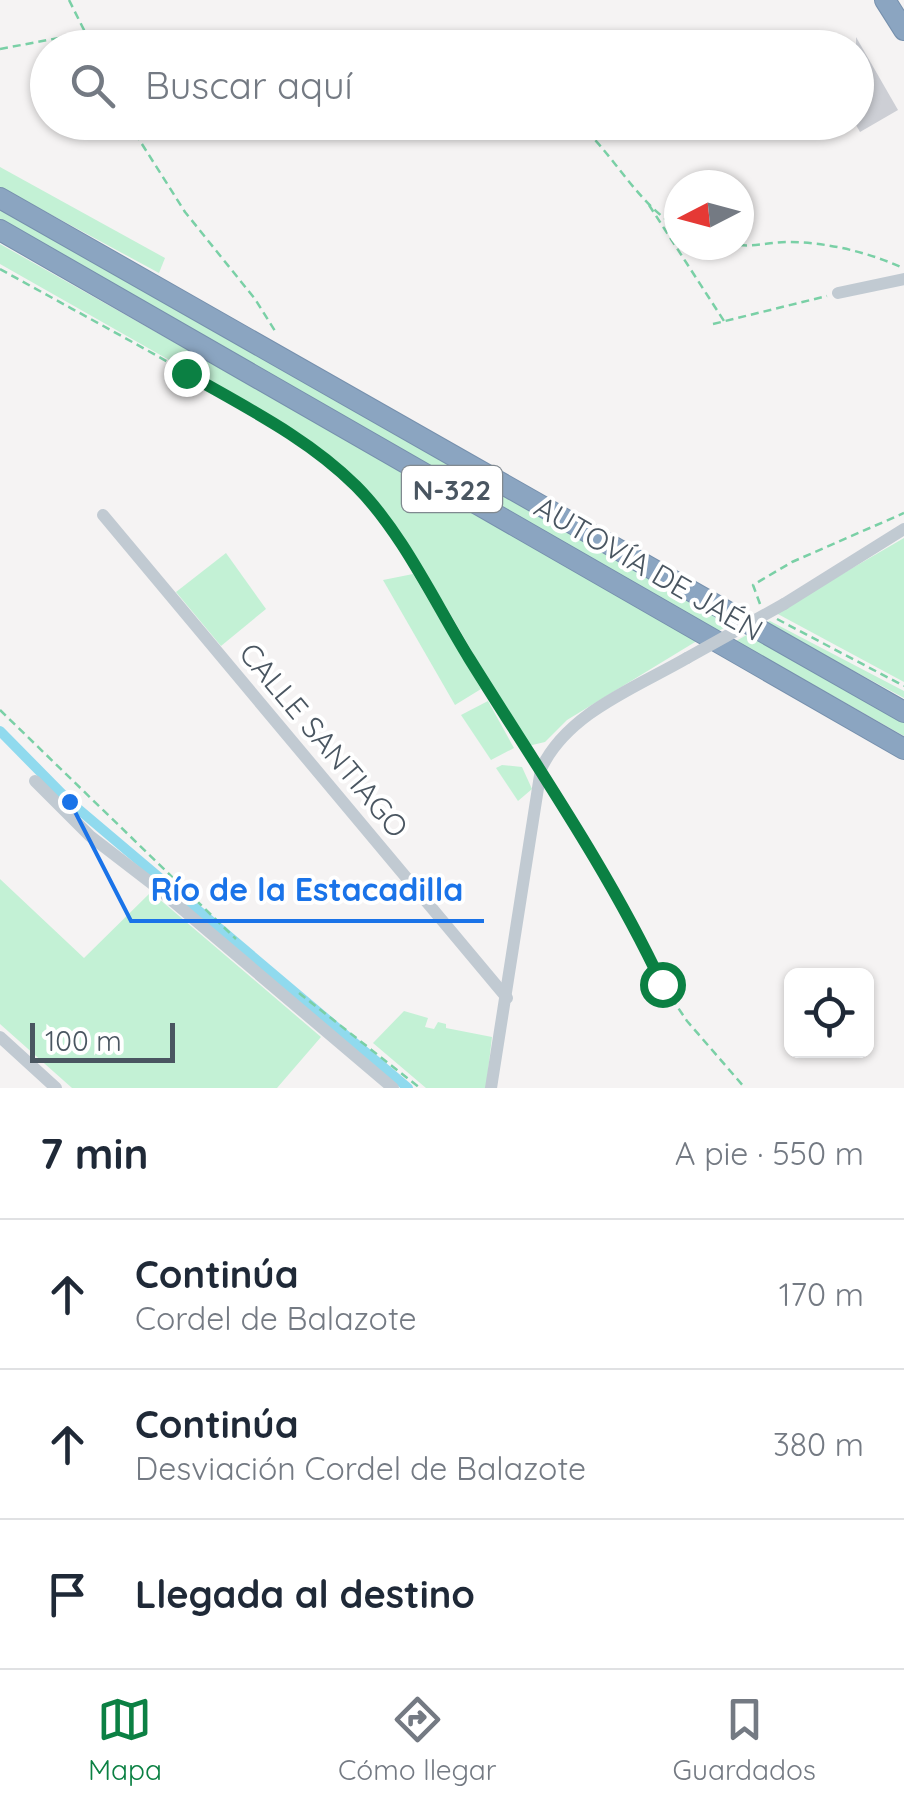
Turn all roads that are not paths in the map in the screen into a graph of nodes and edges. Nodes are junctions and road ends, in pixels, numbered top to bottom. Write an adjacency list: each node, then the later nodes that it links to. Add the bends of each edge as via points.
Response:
1 (884, 0): 2 (highway)
2 (904, 30)
3 (0, 198): 9 (highway, AUTOVÍA DE JAÉN / N-322)
4 (0, 230): 10 (highway, AUTOVÍA DE JAÉN / N-322)
5 (904, 279): 6 (street)
6 (838, 293)
7 (103, 515): 12 (street, CALLE SANTIAGO)
8 (904, 529): 12 (street, bridge, via 579,720 552,745 541,770)
9 (904, 712)
10 (904, 750)
11 (35, 781): 15 (street, via 90,836)
12 (507, 998): 16 (street)
13 (0, 1037): 14 (street)
14 (56, 1088)
15 (394, 1088)
16 (490, 1088)

